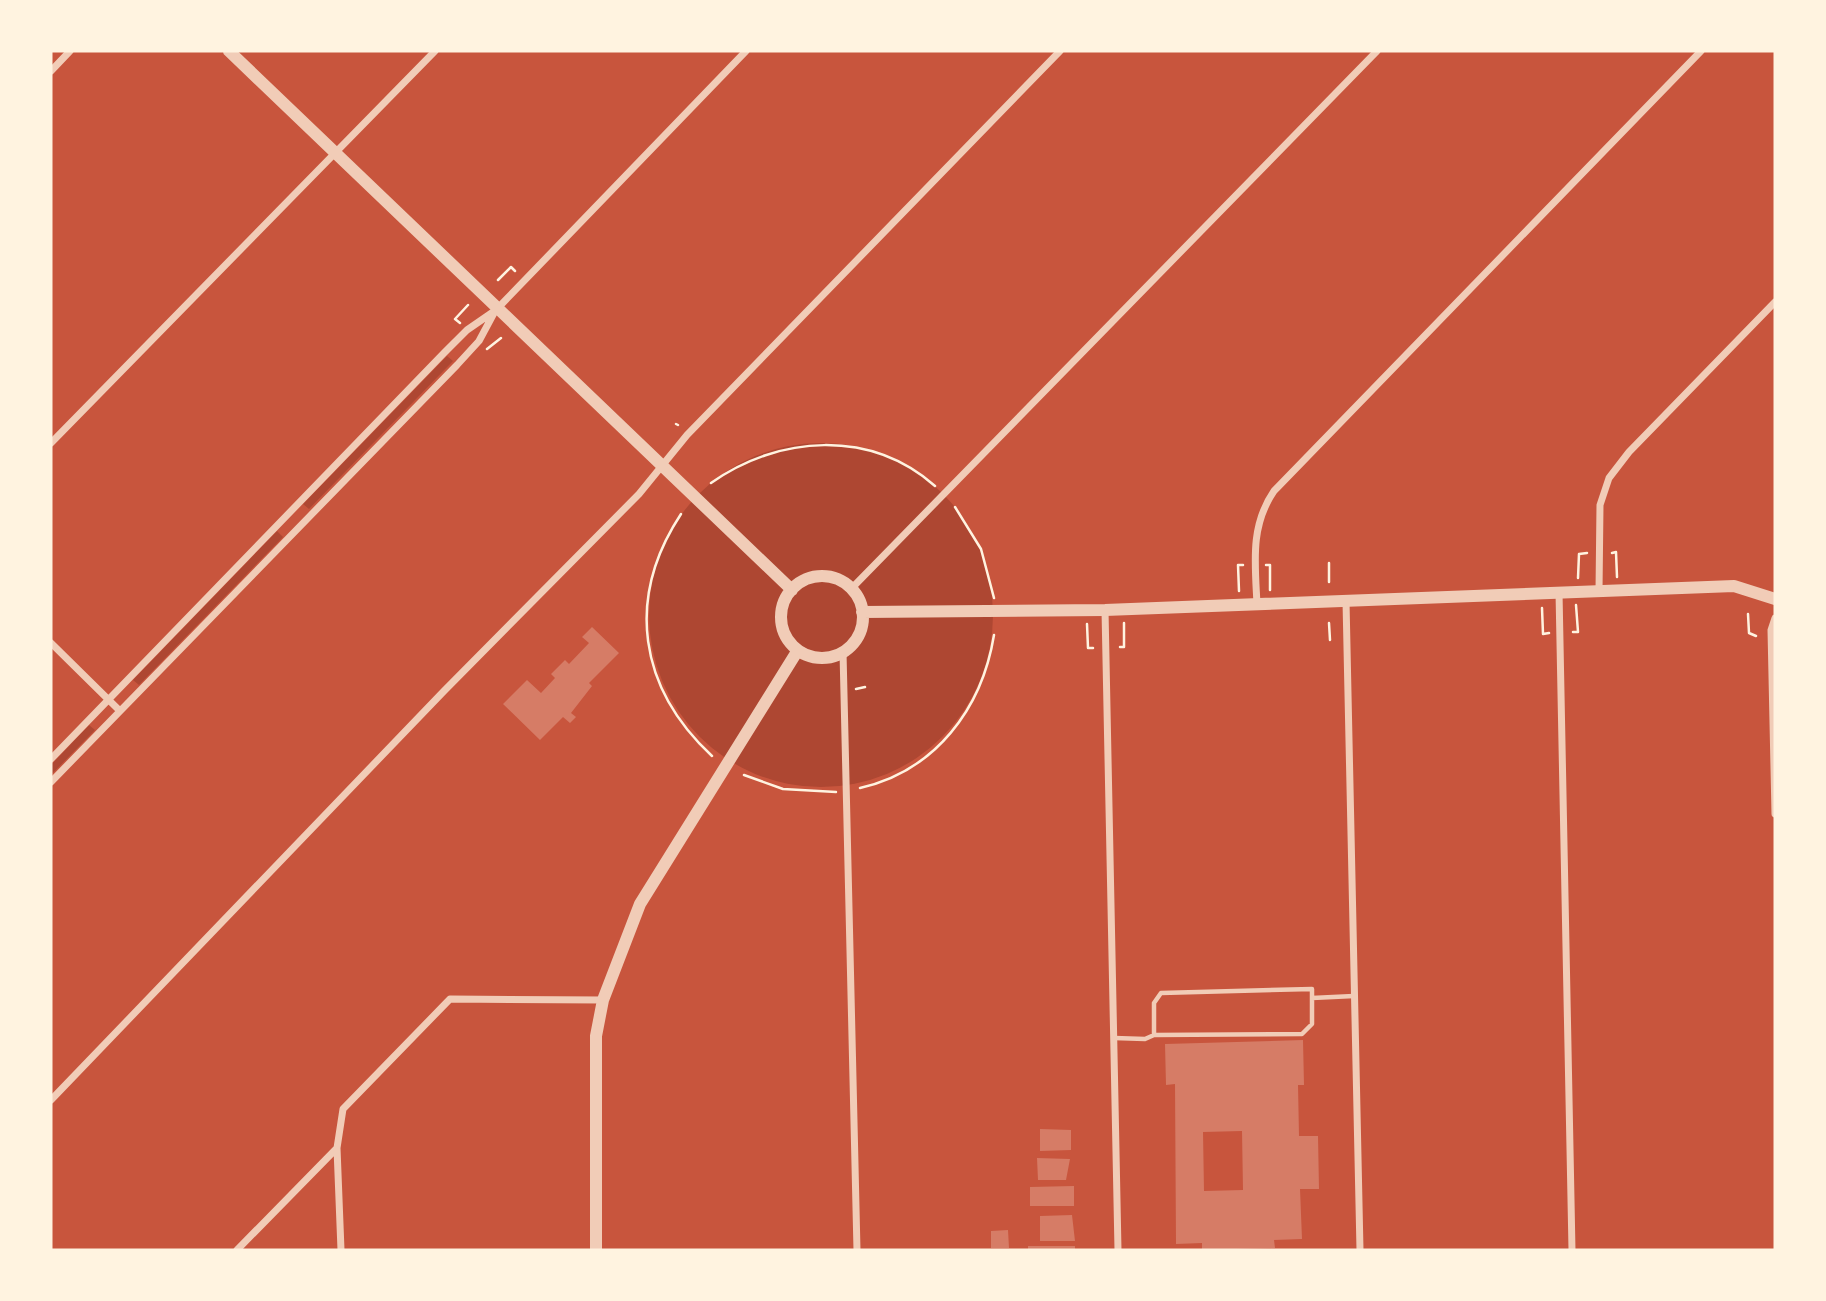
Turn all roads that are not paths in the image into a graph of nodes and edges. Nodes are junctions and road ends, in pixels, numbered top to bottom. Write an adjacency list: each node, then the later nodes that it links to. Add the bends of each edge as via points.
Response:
1 (71, 51): 8 (street)
2 (229, 51): 9 (street)
3 (435, 51): 9 (street)
4 (746, 51): 11 (street)
5 (1060, 51): 13 (street)
6 (1377, 51): 16 (street)
7 (1701, 51): 22 (street, via 1275,491 1259,519 1254,543)
8 (51, 71)
9 (335, 153): 11 (street); 12 (street)
10 (1775, 302): 18 (street, via 1609,478 1600,505)
11 (496, 310): 13 (street); 14 (street, via 467,330); 15 (street, via 479,341)
12 (51, 443)
13 (662, 466): 17 (street); 39 (street, via 639,495)
14 (287, 515): 15 (street); 29 (street)
15 (299, 527): 30 (street)
16 (851, 589): 17 (street, via 821,577); 24 (street)
17 (792, 590): 27 (street, via 783,606 782,624)
18 (1599, 591): 19 (street); 20 (street, via 1734,586)
19 (1559, 592): 21 (street); 47 (street)
20 (1775, 599)
21 (1346, 601): 22 (street); 34 (street)
22 (1256, 604): 23 (street)
23 (1105, 610): 24 (street); 38 (street)
24 (862, 612): 28 (street, via 857,638)
25 (1775, 618): 33 (street, via 1771,630)
26 (51, 643): 29 (street)
27 (798, 650): 28 (street, via 818,658); 36 (street, via 640,904)
28 (843, 652): 44 (street)
29 (108, 700): 30 (street); 31 (street)
30 (120, 711): 32 (street)
31 (51, 759)
32 (51, 782)
33 (1775, 814)
34 (1354, 996): 35 (lane); 46 (street)
35 (1312, 998): 37 (lane, via 1312,1024 1302,1034); 37 (lane, via 1312,989 1161,993 1154,1003)
36 (603, 1000): 40 (street, via 450,999 343,1109); 43 (street, via 596,1037)
37 (1154, 1035): 38 (lane)
38 (1113, 1038): 45 (street)
39 (51, 1100)
40 (337, 1148): 41 (street); 42 (street)
41 (237, 1250)
42 (341, 1250)
43 (596, 1250)
44 (857, 1250)
45 (1118, 1250)
46 (1360, 1250)
47 (1572, 1250)

